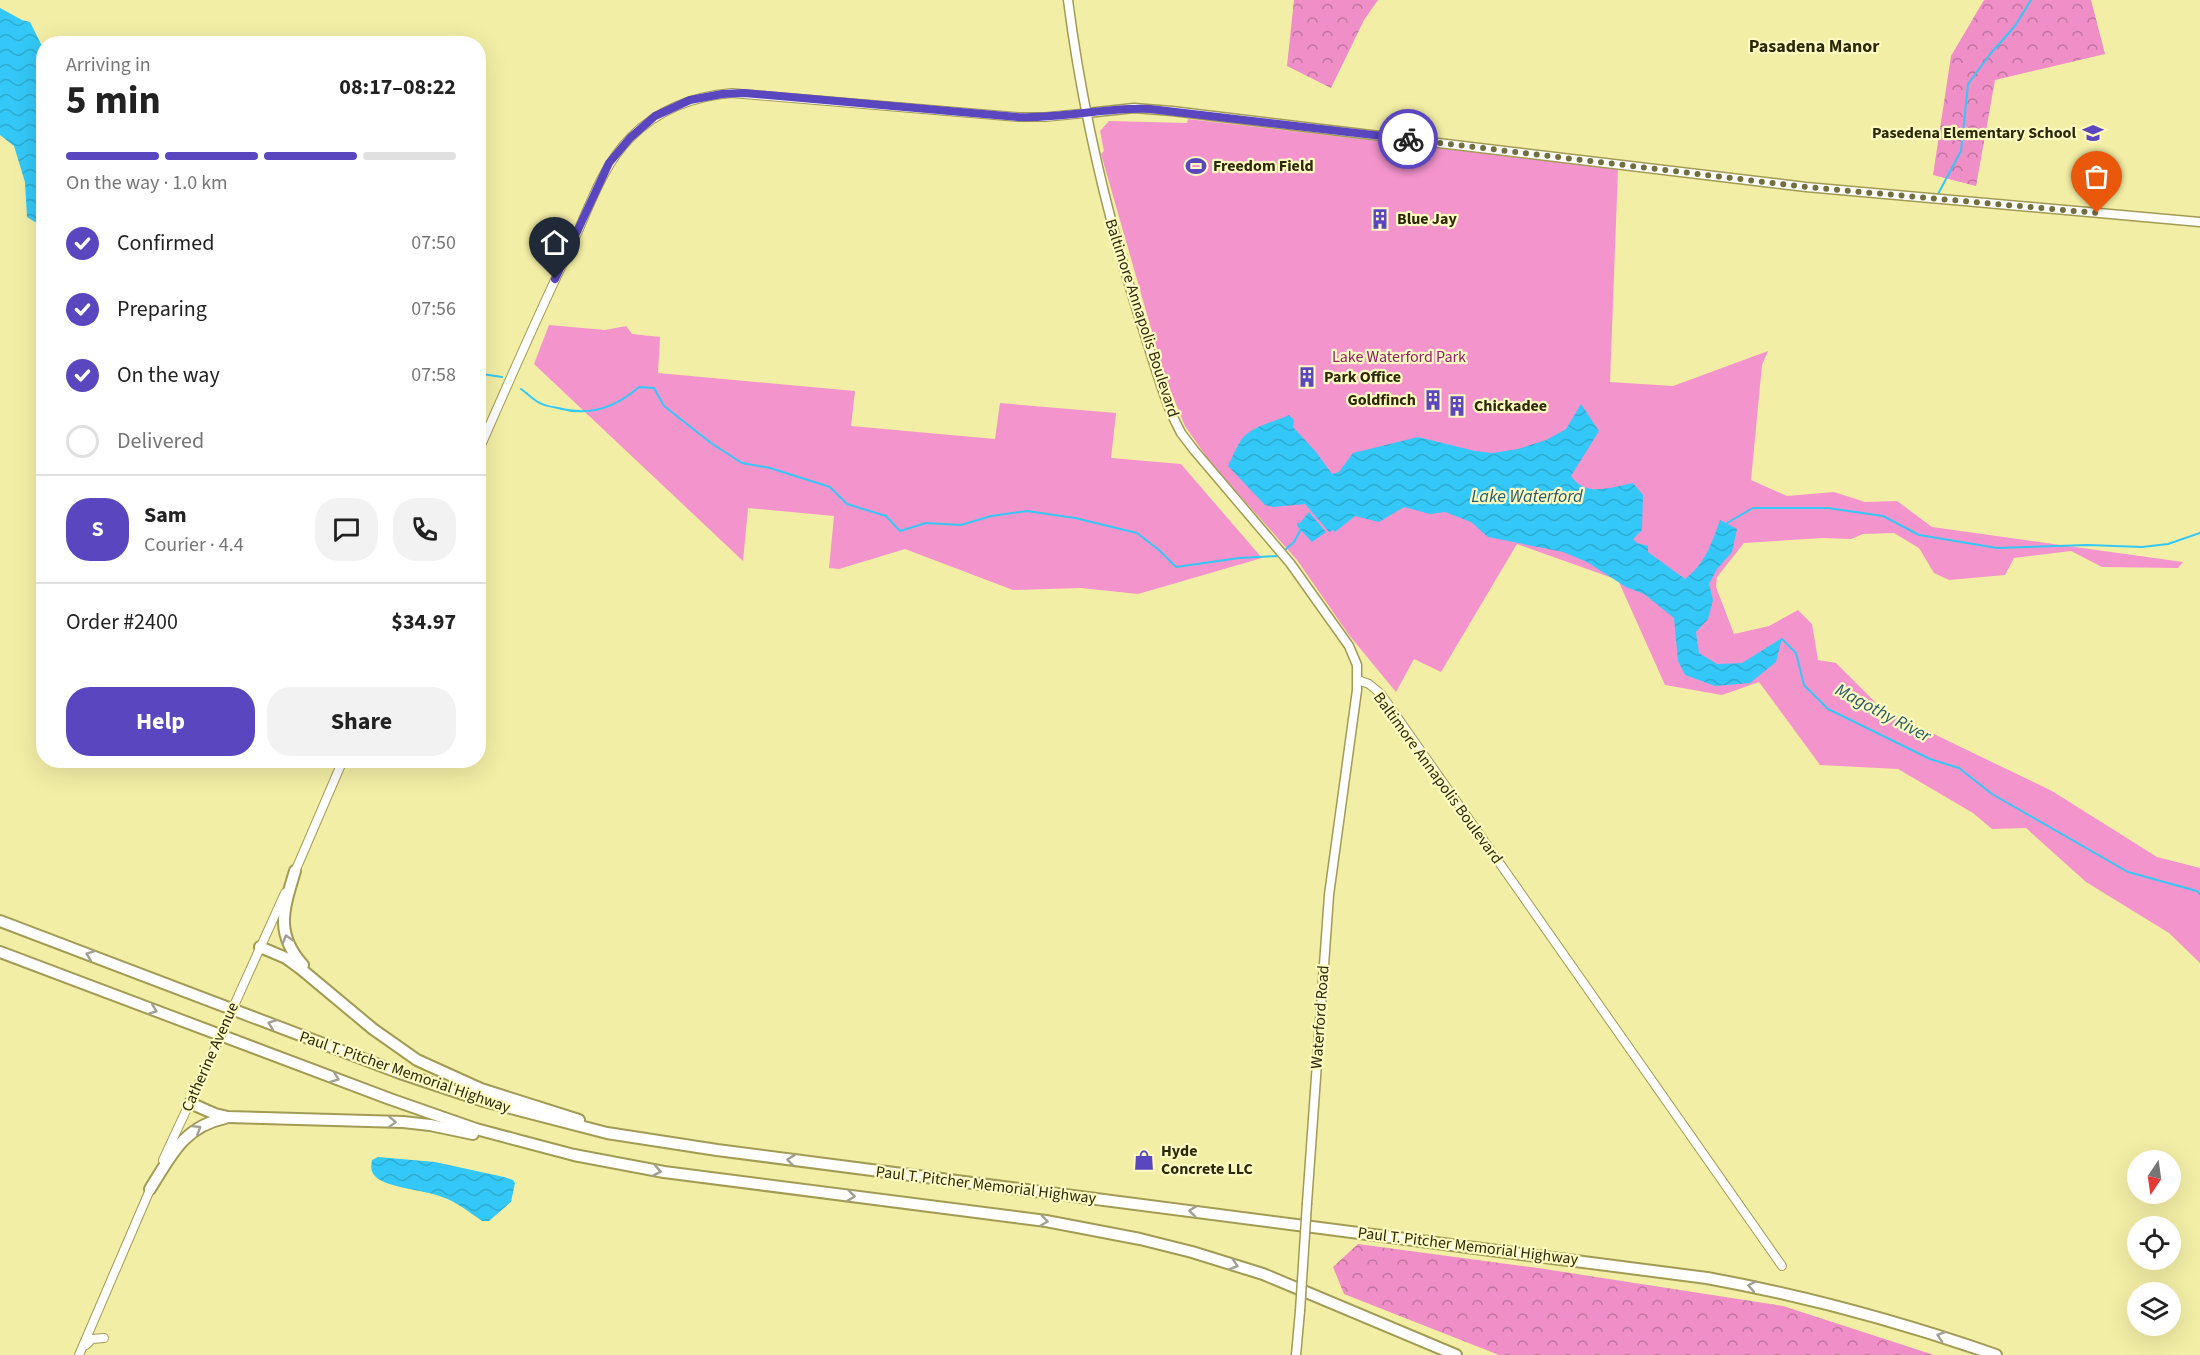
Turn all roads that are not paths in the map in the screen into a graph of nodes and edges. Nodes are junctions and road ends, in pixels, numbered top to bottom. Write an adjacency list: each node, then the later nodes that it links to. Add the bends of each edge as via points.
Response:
1 (1068, 0): 2 (main road, Baltimore Annapolis Boulevard)
2 (1088, 113): 3 (main road, via 1134,108 1172,111 1806,187); 4 (street, via 1009,117 732,93 690,100 655,116 609,163); 5 (main road, Baltimore Annapolis Boulevard, via 1114,234 1178,427 1300,576 1353,653)
3 (2200, 222)
4 (486, 434)
5 (1358, 680): 17 (street, Baltimore Annapolis Boulevard, via 1369,684 1387,703); 20 (main road, Waterford Road, bridge, via 1329,895)
6 (340, 768): 7 (street, Catherine Avenue)
7 (295, 871): 9 (street, Catherine Avenue); 11 (highway, one-way to 7, via 295,956 285,936 284,909)
8 (0, 921): 14 (highway, Paul T. Pitcher Memorial Highway, one-way to 8, via 444,1088)
9 (260, 947): 11 (highway, via 286,958); 12 (street, Catherine Avenue, bridge)
10 (0, 952): 15 (highway, Paul T. Pitcher Memorial Highway, one-way to 15, via 435,1115)
11 (322, 986): 14 (highway, via 396,1046 440,1072 584,1121)
12 (190, 1103): 13 (highway); 16 (street, Catherine Avenue)
13 (228, 1117): 15 (highway, one-way to 15, via 430,1125); 16 (highway, one-way to 13, via 185,1137 212,1121)
14 (607, 1133): 22 (highway, Paul T. Pitcher Memorial Highway, one-way to 14, via 1818,1300 1658,1270)
15 (574, 1155): 21 (highway, Paul T. Pitcher Memorial Highway, one-way to 21, via 664,1172 1046,1221 1140,1239 1263,1274)
16 (150, 1189): 19 (street, Catherine Avenue)
17 (1782, 1266)
18 (104, 1338): 19 (street, via 92,1339)
19 (80, 1351)
20 (1296, 1355)
21 (1456, 1355)
22 (1996, 1355)

